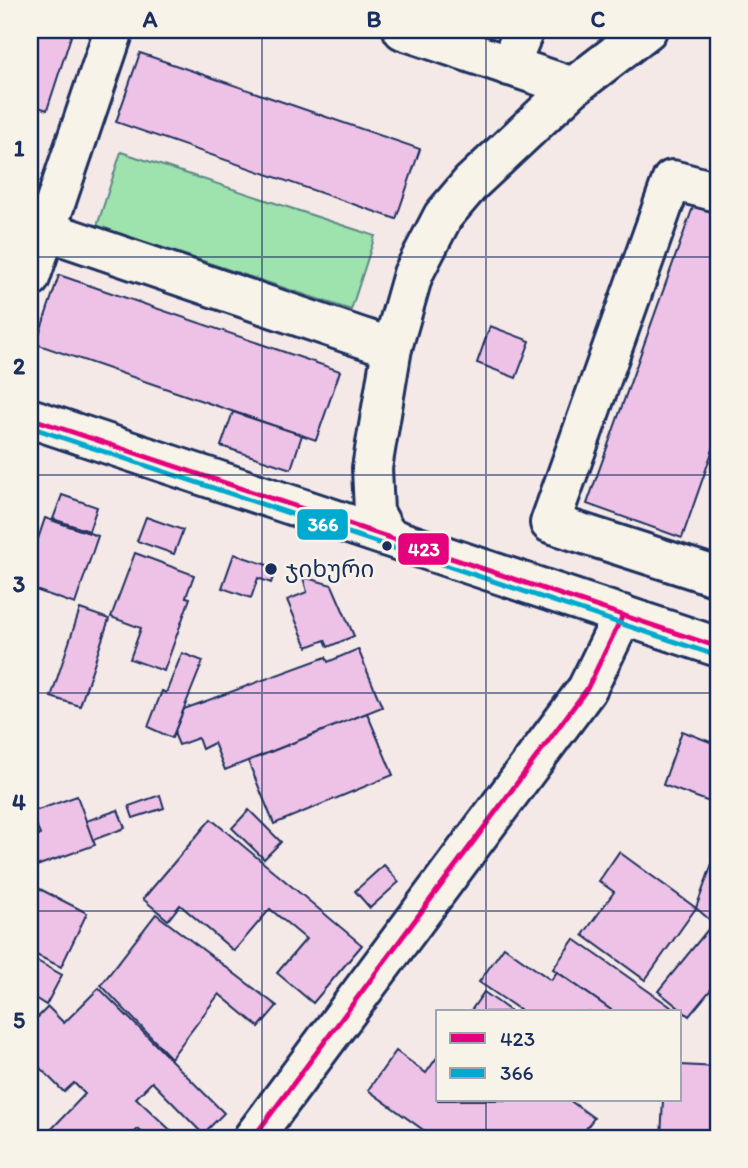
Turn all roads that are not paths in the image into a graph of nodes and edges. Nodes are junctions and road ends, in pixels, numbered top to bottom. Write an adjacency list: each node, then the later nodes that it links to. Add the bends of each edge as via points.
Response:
1 (114, 30): 8 (street)
2 (402, 30): 5 (street)
3 (524, 30): 5 (street)
4 (647, 30): 6 (street)
5 (509, 66): 6 (street)
6 (573, 87): 10 (street, via 471,183 443,216 413,274)
7 (718, 192): 13 (street, via 672,180 550,523)
8 (38, 228): 9 (street); 10 (street)
9 (30, 278)
10 (391, 348): 12 (street, via 372,468 374,512)
11 (30, 418): 12 (street)
12 (387, 536): 14 (street)
13 (718, 577)
14 (623, 615): 15 (street); 16 (street, via 587,689)
15 (718, 646)
16 (253, 1138)

